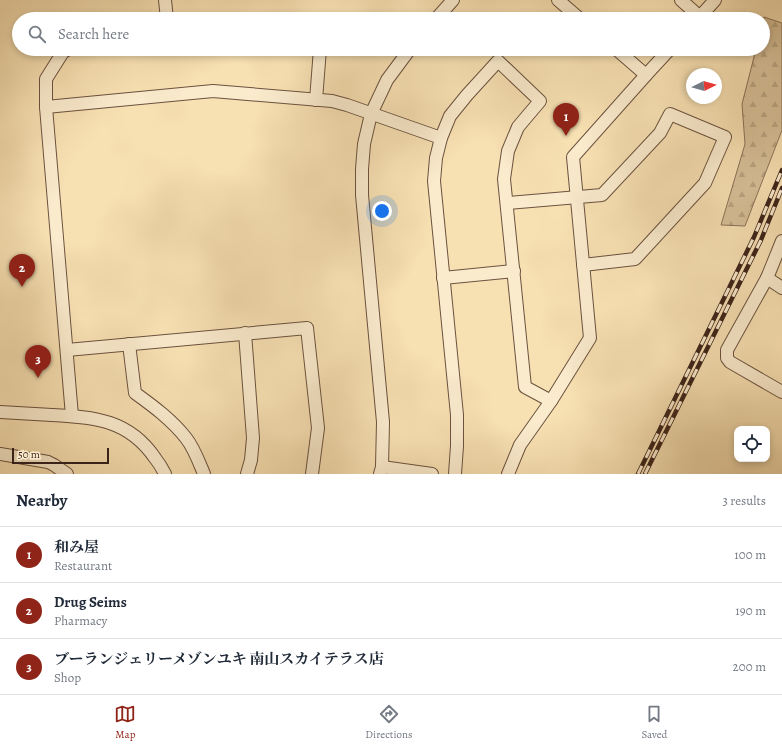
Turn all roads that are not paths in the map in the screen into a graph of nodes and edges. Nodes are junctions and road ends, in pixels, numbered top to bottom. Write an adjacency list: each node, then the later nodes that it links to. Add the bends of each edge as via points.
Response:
1 (165, 0): 6 (street)
2 (453, 0): 7 (street)
3 (558, 0): 8 (street)
4 (681, 0): 9 (street)
5 (715, 0): 10 (street)
6 (166, 12)
7 (442, 12)
8 (572, 12)
9 (693, 12)
10 (704, 12)
11 (60, 56): 18 (street, via 46,79)
12 (319, 56): 17 (street)
13 (405, 56): 19 (street, via 387,80)
14 (624, 56): 16 (street)
15 (664, 56): 16 (street)
16 (646, 75): 21 (street, via 573,157)
17 (316, 100): 18 (street, via 213,91); 19 (street, via 332,101)
18 (46, 107): 31 (street)
19 (371, 114): 20 (street); 38 (street, via 364,144 362,188 383,422)
20 (441, 138): 22 (street, via 450,116 498,61 540,101 518,127 508,151 504,179); 26 (street, via 434,181)
21 (577, 197): 22 (street); 24 (street); 24 (street, via 602,195 660,133 670,114 725,137 705,183 635,259)
22 (507, 203): 25 (street)
23 (782, 241): 27 (street)
24 (583, 265): 33 (street, via 590,338)
25 (514, 271): 26 (street); 33 (street, via 524,387)
26 (444, 278): 45 (street, via 457,415 458,446)
27 (767, 278): 28 (street); 32 (street, via 727,350 727,358)
28 (782, 288)
29 (245, 333): 30 (street); 42 (street, via 253,438); 43 (street, via 307,328 318,428)
30 (129, 344): 31 (street); 41 (street, via 135,392 170,420 187,439)
31 (67, 350): 35 (street)
32 (782, 392)
33 (551, 401): 46 (street, via 520,445)
34 (0, 412): 35 (street)
35 (72, 416): 40 (street, via 100,420 132,434 148,447)
36 (0, 454): 37 (street)
37 (47, 468): 39 (street, via 54,465)
38 (381, 470): 44 (street)
39 (68, 474)
40 (165, 474)
41 (204, 474)
42 (247, 474)
43 (312, 474)
44 (432, 474)
45 (455, 474)
46 (508, 474)

